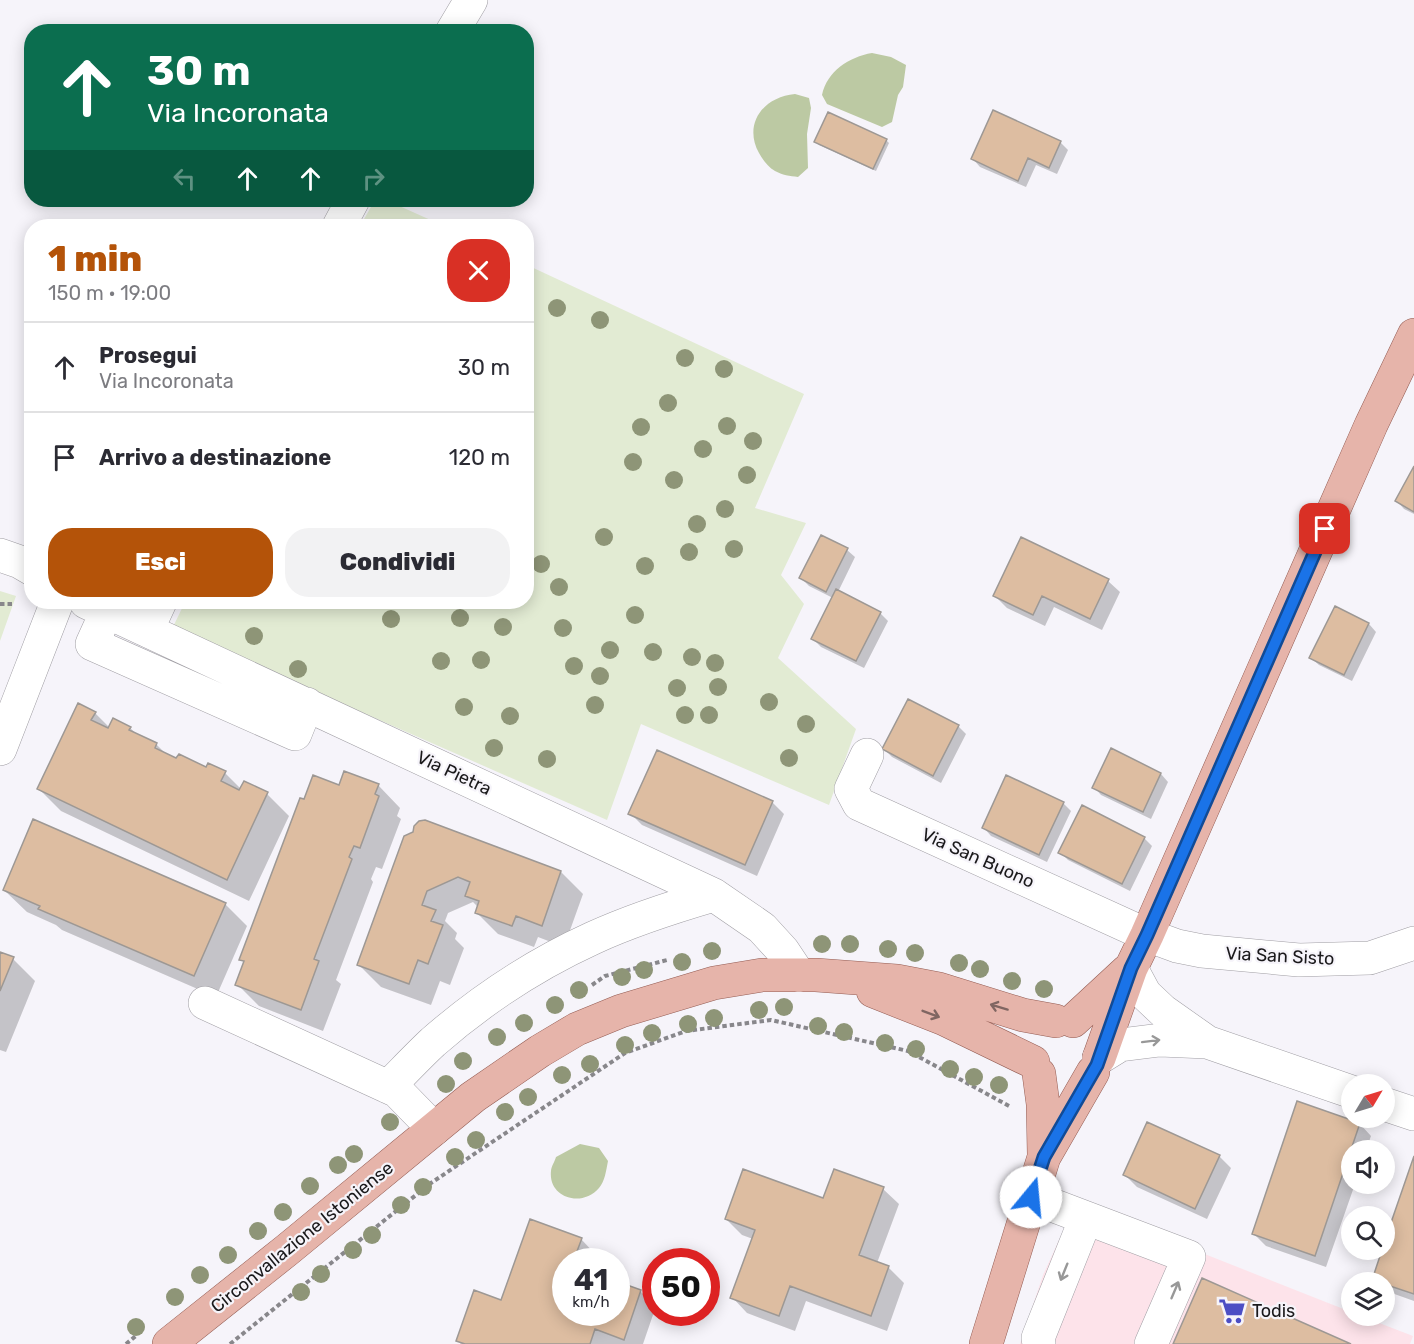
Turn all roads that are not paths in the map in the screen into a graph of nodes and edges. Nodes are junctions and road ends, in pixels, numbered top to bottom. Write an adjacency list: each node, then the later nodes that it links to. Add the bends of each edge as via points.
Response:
1 (471, 0): 2 (street)
2 (457, 24)
3 (1414, 335): 14 (main road)
4 (0, 555): 5 (street)
5 (24, 565)
6 (54, 609): 11 (street)
7 (97, 609): 10 (street, via 92,644 295,734)
8 (114, 609): 9 (street, Via Pietra)
9 (153, 616): 10 (street, Via Pietra)
10 (307, 704): 13 (street, Via Pietra)
11 (0, 749)
12 (867, 754): 14 (street, Via San Buono, via 851,789 859,804)
13 (714, 895): 17 (street, Via Pietra, via 762,928); 23 (street, via 593,938 537,968 483,1002)
14 (1147, 935): 15 (street, Via San Sisto, via 1202,951 1299,960 1370,958); 16 (main road)
15 (1414, 943)
16 (1131, 968): 19 (main road); 20 (street, via 1145,994); 21 (main road)
17 (808, 975): 19 (main road, Circonvallazione Istoniense, one-way to 17, via 897,981); 22 (main road, Circonvallazione Istoniense, one-way to 22, via 873,991 944,1019); 27 (main road, Circonvallazione Istoniense, via 762,975 714,983 621,1011 577,1029 473,1097)
18 (205, 1002): 23 (street)
19 (1065, 1021): 21 (main road, via 1090,1030 1099,1048); 22 (main road, via 1047,1025 1039,1032 1032,1052)
20 (1207, 1042): 21 (street, one-way to 20, via 1120,1045 1160,1040); 24 (street)
21 (1096, 1065): 22 (main road, via 1086,1080 1067,1087 1056,1086); 28 (main road)
22 (1036, 1068): 28 (main road, via 1043,1104)
23 (388, 1087): 27 (street, via 397,1091)
24 (1341, 1088)
25 (1395, 1108): 26 (street)
26 (1414, 1114)
27 (434, 1129): 31 (main road, Circonvallazione Istoniense)
28 (1044, 1157): 29 (main road)
29 (1031, 1197): 30 (street); 32 (main road)
30 (1086, 1218): 33 (street, one-way to 33, via 1038,1338); 34 (street, one-way to 30, via 1189,1257)
31 (156, 1337)
32 (987, 1343)
33 (1039, 1344)
34 (1151, 1344)

